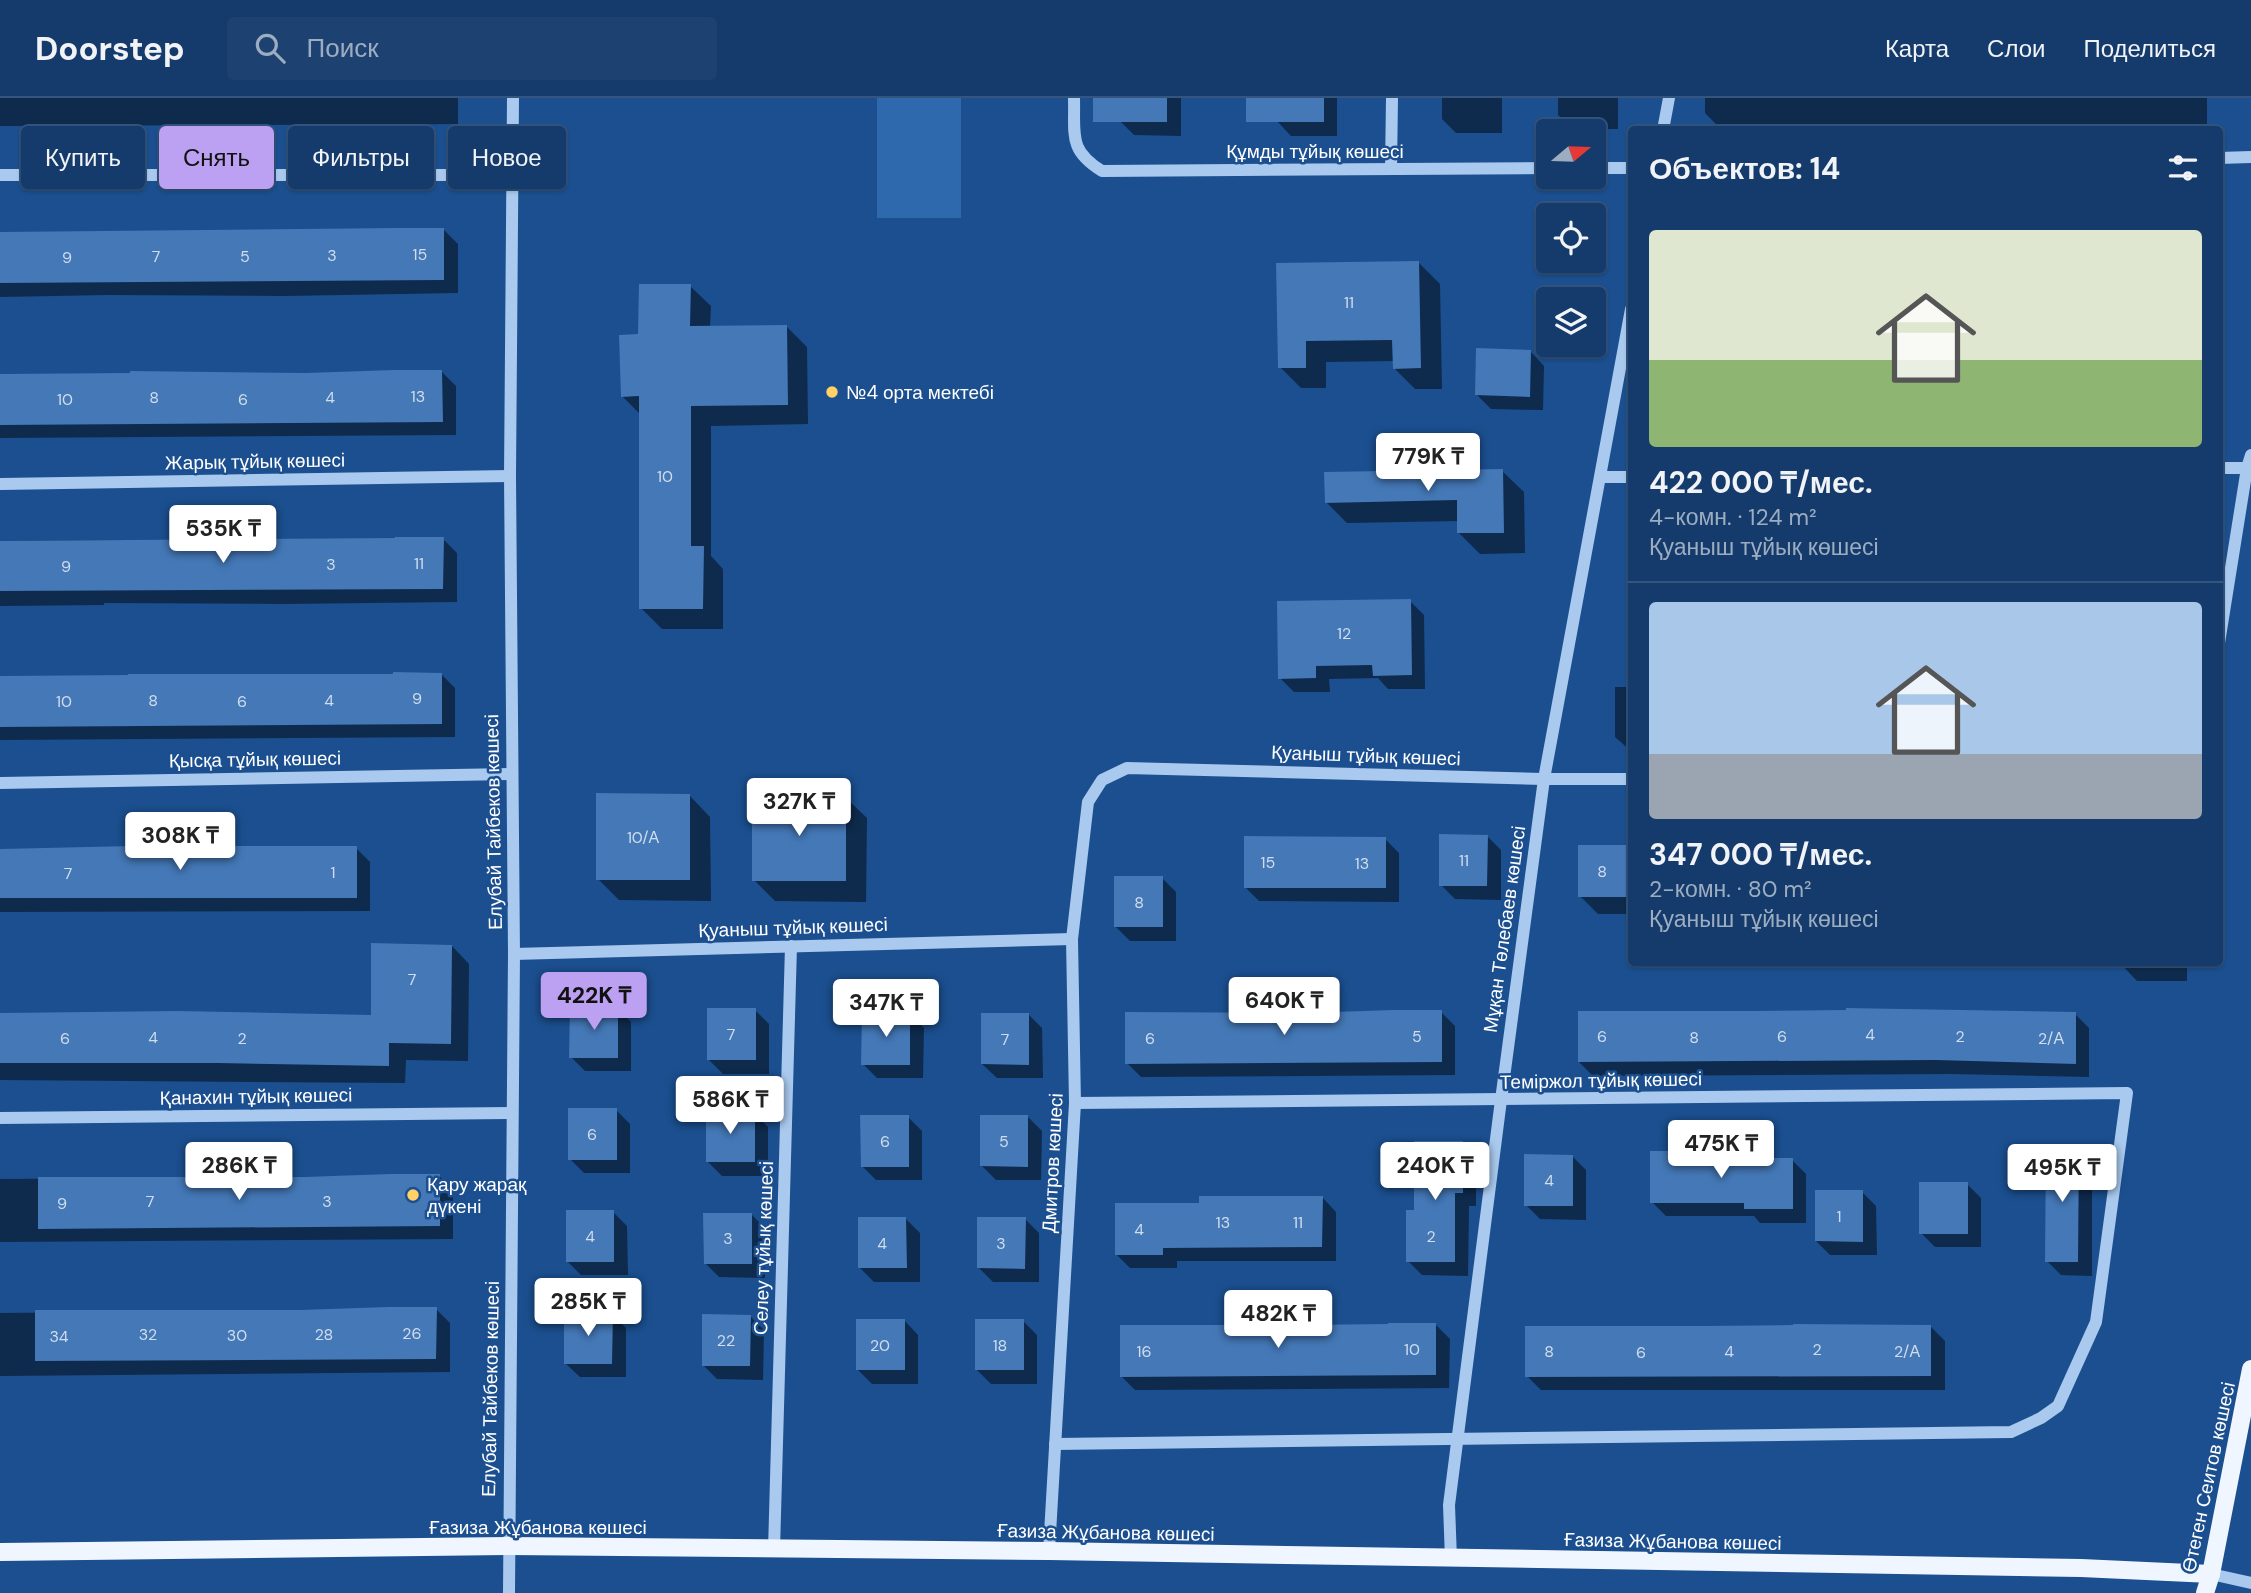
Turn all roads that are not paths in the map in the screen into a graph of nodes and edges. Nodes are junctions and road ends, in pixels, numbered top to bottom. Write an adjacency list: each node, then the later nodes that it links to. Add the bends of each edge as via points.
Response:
1 (513, 98): 5 (street, Елубай Тайбеков көшесі)
2 (1074, 98): 11 (street, Құмды тұйық көшесі, via 1076,145 1084,160 1102,171)
3 (1392, 98): 11 (street)
4 (1669, 98): 6 (street)
5 (513, 126)
6 (1664, 126)
7 (2223, 158): 8 (street)
8 (2251, 158)
9 (1606, 168): 10 (street)
10 (1628, 168)
11 (1391, 169): 12 (street, Құмды тұйық көшесі)
12 (1536, 169)
13 (0, 175): 14 (street)
14 (448, 175)
15 (512, 189): 19 (street, Елубай Тайбеков көшесі)
16 (1628, 326): 20 (street, Мұқан Төлебаев көшесі)
17 (2249, 461): 18 (street); 23 (street)
18 (2223, 467)
19 (510, 476): 22 (street, Жарық тұйық көшесі); 24 (street, Елубай Тайбеков көшесі)
20 (1602, 477): 21 (street); 25 (street, Мұқан Төлебаев көшесі)
21 (1628, 477)
22 (0, 484)
23 (2223, 619)
24 (511, 774): 28 (street, Қысқа тұйық көшесі); 31 (street, Елубай Тайбеков көшесі)
25 (1544, 779): 26 (street, Қуаныш тұйық көшесі); 27 (street, Қуаныш тұйық көшесі, via 1127,768); 32 (street, Мұқан Төлебаев көшесі)
26 (1628, 779)
27 (1102, 780): 29 (street, Дмитров көшесі, via 1088,802)
28 (0, 783)
29 (1072, 939): 30 (street, Қуаныш тұйық көшесі); 33 (street, Дмитров көшесі)
30 (791, 947): 31 (street, Қуаныш тұйық көшесі); 40 (street, Селеу тұйық көшесі)
31 (514, 954): 34 (street, Елубай Тайбеков көшесі)
32 (1501, 1100): 33 (street, Теміржол тұйық көшесі); 37 (street, Мұқан Төлебаев көшесі); 37 (street, Теміржол тұйық көшесі, via 2127,1093 2096,1322 2058,1406 2041,1418 2011,1432)
33 (1075, 1103): 38 (street, Дмитров көшесі)
34 (512, 1113): 35 (street, Қанахин тұйық көшесі); 39 (street, Елубай Тайбеков көшесі)
35 (0, 1118)
36 (2251, 1369): 44 (main road, Өтеген Сеитов көшесі)
37 (1457, 1439): 38 (street); 43 (street, Мұқан Төлебаев көшесі, via 1449,1506)
38 (1055, 1444): 42 (street, Дмитров көшесі)
39 (508, 1546): 40 (main road, Ғазиза Жұбанова көшесі); 41 (main road, Ғазиза Жұбанова көшесі); 46 (street, Елубай Тайбеков көшесі)
40 (774, 1550): 42 (main road, Ғазиза Жұбанова көшесі)
41 (0, 1552)
42 (1049, 1552): 43 (main road, Ғазиза Жұбанова көшесі)
43 (1451, 1559): 44 (main road, Ғазиза Жұбанова көшесі)
44 (2211, 1574): 45 (street); 47 (main road, Өтеген Сеитов көшесі)
45 (2251, 1583)
46 (509, 1593)
47 (2205, 1593)

